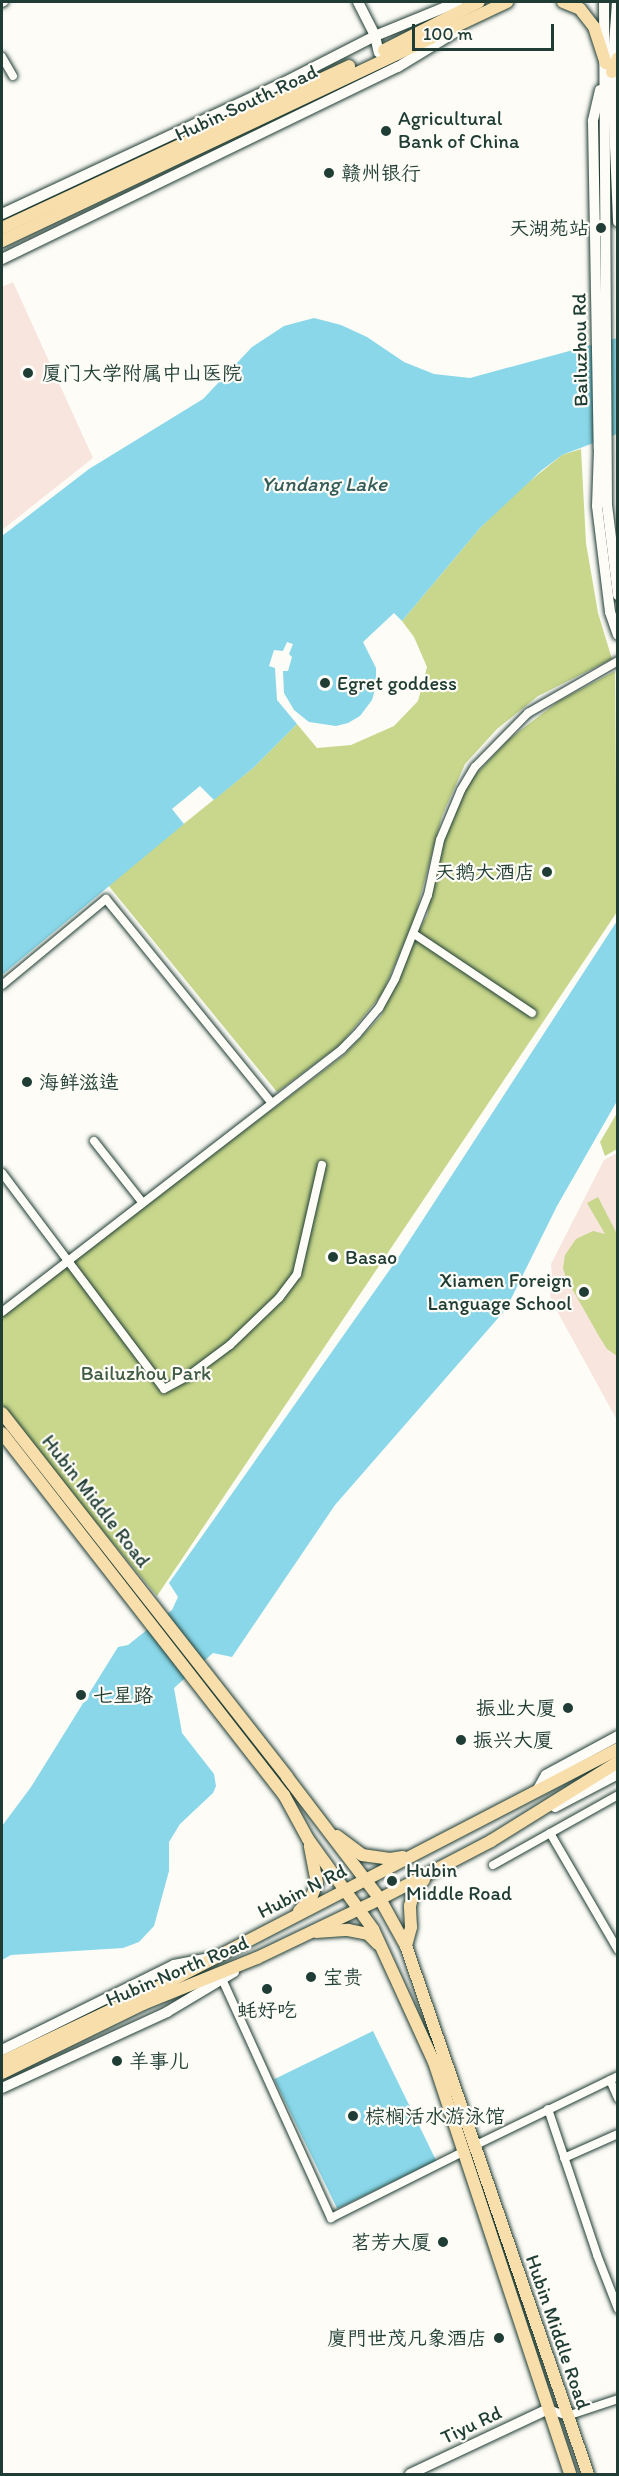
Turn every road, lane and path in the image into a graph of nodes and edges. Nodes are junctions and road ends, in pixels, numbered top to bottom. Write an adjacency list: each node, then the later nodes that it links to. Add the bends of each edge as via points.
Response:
1 (358, 2): 9 (main road)
2 (459, 2): 9 (main road)
3 (479, 2): 10 (main road, Hubin South Road)
4 (517, 2): 8 (main road, Hubin South Road)
5 (563, 2): 12 (main road, via 580,9 594,27)
6 (604, 2): 12 (main road, Bailuzhou Rd)
7 (617, 2): 12 (main road, Bailuzhou Rd)
8 (502, 4): 18 (main road, Hubin South Road); 19 (main road, via 398,67)
9 (375, 36): 10 (main road); 15 (main road)
10 (379, 53): 17 (main road, Hubin South Road)
11 (2, 57): 13 (street)
12 (612, 64): 14 (main road, Bailuzhou Rd); 20 (main road, Bailuzhou Rd, via 602,314)
13 (13, 76)
14 (616, 124): 16 (main road, Bailuzhou Rd)
15 (2, 214)
16 (618, 222)
17 (2, 228)
18 (2, 242)
19 (2, 259)
20 (603, 448): 21 (main road, Bailuzhou Rd); 22 (main road, Bailuzhou Rd, via 597,506 610,612)
21 (618, 595)
22 (618, 635)
23 (618, 661): 24 (street, via 528,713 475,767 440,840 428,895)
24 (414, 934): 26 (street); 27 (street, via 379,1008 342,1049)
25 (2, 985): 27 (street, via 106,899)
26 (532, 1013)
27 (271, 1102): 31 (street)
28 (94, 1141): 31 (street)
29 (322, 1164): 32 (street, via 297,1274 260,1319 230,1345 164,1389)
30 (2, 1173): 32 (street)
31 (142, 1202): 32 (street)
32 (68, 1260): 33 (street)
33 (2, 1312)
34 (2, 1413): 36 (main road, Hubin Middle Road)
35 (2, 1433): 36 (main road, Hubin Middle Road)
36 (155, 1618): 37 (main road)
37 (200, 1675): 44 (main road, Hubin Middle Road); 46 (main road, Hubin Middle Road, via 284,1795)
38 (618, 1736): 42 (main road, via 546,1775)
39 (618, 1749): 42 (main road, Hubin N Rd)
40 (618, 1762): 47 (main road, Hubin North Road)
41 (618, 1774): 47 (main road)
42 (537, 1791): 48 (main road, Hubin N Rd)
43 (618, 1795): 45 (street)
44 (323, 1826): 48 (main road, via 362,1855 390,1859); 51 (main road, Hubin Middle Road)
45 (550, 1833): 49 (street); 59 (street)
46 (308, 1839): 52 (main road, Hubin Middle Road); 55 (main road, via 317,1883 311,1898)
47 (491, 1841): 50 (main road, Hubin North Road)
48 (413, 1855): 51 (main road, Hubin N Rd)
49 (493, 1865)
50 (430, 1873): 53 (main road, Hubin North Road); 57 (main road, via 414,1890)
51 (365, 1881): 52 (main road, Hubin N Rd); 53 (main road, Hubin Middle Road)
52 (346, 1892): 54 (main road, Hubin Middle Road); 55 (main road, Hubin N Rd)
53 (380, 1899): 54 (main road, Hubin North Road); 57 (main road, Hubin Middle Road)
54 (358, 1907): 56 (main road, Hubin North Road); 58 (main road, Hubin Middle Road)
55 (292, 1918): 60 (main road, Hubin N Rd)
56 (306, 1933): 58 (main road, via 348,1930 368,1934); 61 (main road, Hubin North Road)
57 (406, 1946): 71 (main road, Hubin Middle Road)
58 (382, 1948): 71 (main road, Hubin Middle Road)
59 (618, 1950)
60 (212, 1958): 63 (main road, via 174,1965); 64 (main road, Hubin N Rd)
61 (257, 1958): 62 (main road); 65 (main road, Hubin North Road, via 143,2004)
62 (222, 1979): 67 (main road, via 167,2012); 71 (street, via 331,2218)
63 (2, 2050)
64 (2, 2062)
65 (2, 2073)
66 (614, 2078): 68 (street); 69 (street)
67 (2, 2088)
68 (618, 2097)
69 (548, 2109): 71 (street); 72 (street)
70 (618, 2134): 72 (street)
71 (468, 2149): 75 (main road, Hubin Middle Road); 76 (main road, Hubin Middle Road)
72 (564, 2158): 73 (street)
73 (618, 2309)
74 (618, 2399): 76 (street)
75 (548, 2409): 76 (street); 77 (main road, Tiyu Rd); 78 (main road, Hubin Middle Road)
76 (567, 2416): 79 (main road, Hubin Middle Road)
77 (410, 2475)
78 (570, 2475)
79 (588, 2475)

